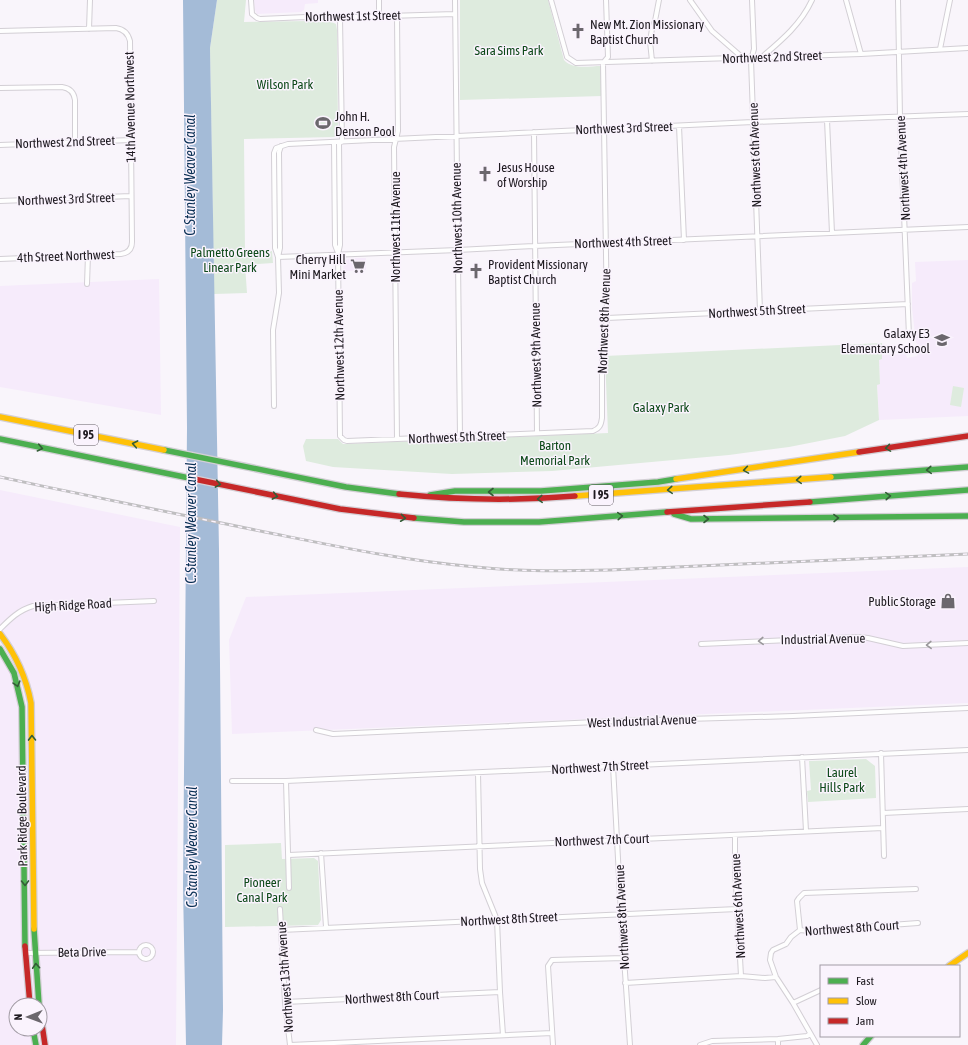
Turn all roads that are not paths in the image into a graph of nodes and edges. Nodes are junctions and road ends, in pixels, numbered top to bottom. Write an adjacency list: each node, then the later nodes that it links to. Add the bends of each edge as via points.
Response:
1 (90, 0): 18 (street)
2 (251, 0): 17 (street, Northwest 1st Street, via 252,14 260,19)
3 (379, 0): 15 (street)
4 (455, 0): 14 (street, Northwest 10th Avenue)
5 (551, 0): 28 (street, Northwest 2nd Street, via 567,57 576,63)
6 (606, 0): 28 (street, Northwest 8th Avenue, via 608,57)
7 (659, 0): 27 (street, via 650,41)
8 (690, 0): 25 (street, via 712,31)
9 (752, 0): 26 (street, Northwest 6th Avenue, via 754,49)
10 (812, 0): 24 (street, via 792,30)
11 (846, 0): 23 (street)
12 (898, 0): 22 (street, Northwest 4th Avenue)
13 (950, 0): 21 (street)
14 (455, 14): 16 (street, Northwest 1st Street); 37 (street, Northwest 10th Avenue)
15 (379, 16): 16 (street, Northwest 1st Street); 17 (street, Northwest 1st Street)
16 (398, 16): 38 (street, Northwest 11th Avenue)
17 (340, 18): 41 (street, Northwest 12th Avenue)
18 (90, 29): 19 (street, 14th Avenue Northwest); 39 (street, 14th Avenue Northwest, via 119,28 129,37)
19 (0, 31)
20 (968, 48): 21 (street, Northwest 2nd Street)
21 (940, 49): 22 (street, Northwest 2nd Street)
22 (899, 52): 23 (street, Northwest 2nd Street); 31 (street, Northwest 4th Avenue)
23 (861, 54): 24 (street, Northwest 2nd Street)
24 (762, 57): 26 (street, Northwest 2nd Street)
25 (743, 58): 26 (street, Northwest 2nd Street); 27 (street, Northwest 2nd Street)
26 (751, 58): 33 (street, Northwest 6th Avenue)
27 (652, 61): 28 (street, Northwest 2nd Street)
28 (603, 63): 35 (street, Northwest 8th Avenue)
29 (0, 88): 40 (street, via 68,88 75,100)
30 (968, 114): 31 (street, Northwest 3rd Street)
31 (900, 118): 32 (street, Northwest 3rd Street); 46 (street, Northwest 4th Avenue)
32 (827, 120): 33 (street, Northwest 3rd Street); 47 (street)
33 (753, 122): 34 (street, Northwest 3rd Street); 48 (street, Northwest 6th Avenue)
34 (679, 126): 35 (street, Northwest 3rd Street); 49 (street)
35 (605, 129): 36 (street, Northwest 3rd Street); 50 (street, Northwest 8th Avenue)
36 (534, 132): 37 (street, Northwest 3rd Street); 51 (street, Northwest 9th Avenue)
37 (457, 136): 38 (street, Northwest 3rd Street); 53 (street, Northwest 10th Avenue)
38 (396, 139): 41 (street, Northwest 3rd Street); 54 (street, Northwest 11th Avenue)
39 (131, 140): 40 (street, Northwest 2nd Street); 43 (street, 14th Avenue Northwest)
40 (75, 142): 42 (street, Northwest 2nd Street)
41 (339, 142): 55 (street, Northwest 12th Avenue, via 335,245); 57 (street, Northwest 3rd Street, via 281,145 277,215 280,248)
42 (0, 145)
43 (132, 196): 44 (street, Northwest 3rd Street); 52 (street, 14th Avenue Northwest)
44 (0, 202)
45 (968, 227): 46 (street, Northwest 4th Street)
46 (906, 230): 47 (street, Northwest 4th Street); 60 (street, Northwest 4th Avenue)
47 (832, 233): 48 (street, Northwest 4th Street)
48 (758, 236): 49 (street, Northwest 4th Street); 61 (street, Northwest 6th Avenue)
49 (684, 240): 50 (street, Northwest 4th Street)
50 (606, 243): 51 (street, Northwest 4th Street); 62 (street, Northwest 8th Avenue)
51 (534, 246): 53 (street, Northwest 4th Street); 67 (street, Northwest 9th Avenue)
52 (130, 249): 56 (street, 4th Street Northwest, via 121,254)
53 (458, 250): 54 (street, Northwest 4th Street); 69 (street, Northwest 10th Avenue)
54 (395, 252): 55 (street, Northwest 4th Street); 72 (street, Northwest 11th Avenue)
55 (338, 254): 57 (street, Northwest 4th Street); 68 (street, Northwest 12th Avenue)
56 (88, 255): 58 (street, 4th Street Northwest); 59 (street)
57 (278, 257): 64 (street, via 280,293 273,330)
58 (0, 259)
59 (87, 284)
60 (908, 304): 61 (street, Northwest 5th Street); 63 (street, Northwest 4th Avenue)
61 (760, 311): 62 (street, Northwest 5th Street)
62 (606, 318): 66 (street, Northwest 8th Avenue)
63 (909, 336)
64 (274, 406)
65 (0, 417): 75 (main road, I 95, one-way to 65, via 364,490)
66 (600, 427): 67 (street, Northwest 5th Street, via 593,431)
67 (537, 433): 69 (street, Northwest 5th Street)
68 (340, 436): 72 (street, Northwest 5th Street, via 347,441)
69 (460, 436): 72 (street, Northwest 5th Street)
70 (968, 436): 75 (main road, one-way to 75, via 658,482 535,491 455,491)
71 (0, 439): 76 (main road, I 95, one-way to 76, via 358,512 406,518 448,522 539,522)
72 (397, 439)
73 (968, 467): 75 (main road, I 95, one-way to 75, via 548,499 470,500)
74 (968, 490): 76 (main road, I 95, one-way to 74)
75 (416, 497)
76 (668, 512): 77 (main road, one-way to 77, via 691,519)
77 (968, 516)
78 (154, 601): 79 (street, High Ridge Road, via 33,606 24,608)
79 (0, 629)
80 (0, 634): 85 (main road, Park Ridge Boulevard, via 15,655 26,678)
81 (701, 644): 82 (street, Industrial Avenue, one-way to 81, via 903,646 856,637)
82 (968, 644)
83 (0, 649): 86 (main road, Park Ridge Boulevard, one-way to 86, via 14,673)
84 (968, 708): 87 (street, West Industrial Avenue, via 333,734)
85 (32, 716): 86 (street); 106 (main road, Park Ridge Boulevard, one-way to 85)
86 (23, 717): 105 (main road, Park Ridge Boulevard)
87 (316, 730)
88 (968, 750): 89 (street, Northwest 7th Street)
89 (881, 753): 90 (street, Northwest 7th Street); 96 (street)
90 (802, 757): 91 (street, Northwest 7th Street); 98 (street)
91 (613, 766): 92 (street, Northwest 7th Street); 100 (street, Northwest 8th Avenue)
92 (478, 773): 94 (street, Northwest 7th Street); 101 (street)
93 (232, 781): 94 (street, Northwest 7th Street)
94 (286, 781): 103 (street)
95 (968, 809): 96 (street)
96 (883, 813): 97 (street)
97 (883, 828): 98 (street, Northwest 7th Court); 104 (street)
98 (806, 831): 99 (street, Northwest 7th Court)
99 (735, 835): 100 (street, Northwest 7th Court); 110 (street, Northwest 6th Avenue)
100 (617, 839): 101 (street, Northwest 7th Court); 111 (street, Northwest 8th Avenue)
101 (480, 846): 102 (street, Northwest 7th Court); 112 (street, via 482,882)
102 (321, 853): 103 (street); 114 (street)
103 (289, 855): 107 (street)
104 (884, 856)
105 (24, 858): 106 (street); 118 (main road, Park Ridge Boulevard, one-way to 118)
106 (33, 858): 119 (main road, Park Ridge Boulevard)
107 (289, 888)
108 (916, 889): 116 (street, via 804,893 797,901)
109 (280, 909): 115 (street, Northwest 13th Avenue)
110 (737, 909): 111 (street, Northwest 8th Street); 123 (street, Northwest 6th Avenue)
111 (621, 914): 112 (street, Northwest 8th Street); 121 (street, Northwest 8th Avenue)
112 (497, 920): 114 (street, Northwest 8th Street); 127 (street)
113 (918, 923): 116 (street, Northwest 8th Court)
114 (326, 927): 115 (street, Northwest 8th Street)
115 (281, 930): 130 (street, Northwest 13th Avenue)
116 (800, 930): 124 (street, Northwest 8th Court, via 786,944 771,953 770,960)
117 (138, 952): 119 (street, Beta Drive)
118 (25, 953): 119 (street, Beta Drive); 128 (main road, Park Ridge Boulevard)
119 (35, 953): 129 (main road, Park Ridge Boulevard, one-way to 119)
120 (968, 953): 122 (main road)
121 (624, 958): 125 (street, Northwest 8th Avenue); 132 (street, via 552,960 548,966)
122 (950, 965)
123 (741, 976): 124 (street); 125 (street)
124 (776, 976): 131 (street, Northwest 8th Court)
125 (625, 983): 142 (street, Northwest 8th Avenue)
126 (820, 990): 131 (street)
127 (500, 992): 130 (street, Northwest 8th Court); 134 (street)
128 (29, 997)
129 (38, 997)
130 (285, 1002): 140 (street, Northwest 13th Avenue)
131 (793, 1003): 133 (street, Northwest 8th Court)
132 (552, 1033): 134 (street); 141 (street)
133 (810, 1034): 137 (street); 145 (street, Northwest 8th Court)
134 (503, 1035): 140 (street)
135 (44, 1037): 138 (street); 139 (main road)
136 (870, 1037): 146 (main road)
137 (778, 1039): 143 (street, via 712,1041); 144 (street)
138 (36, 1042)
139 (46, 1045)
140 (290, 1045)
141 (553, 1045)
142 (630, 1045)
143 (701, 1045)
144 (778, 1045)
145 (817, 1045)
146 (863, 1045)

